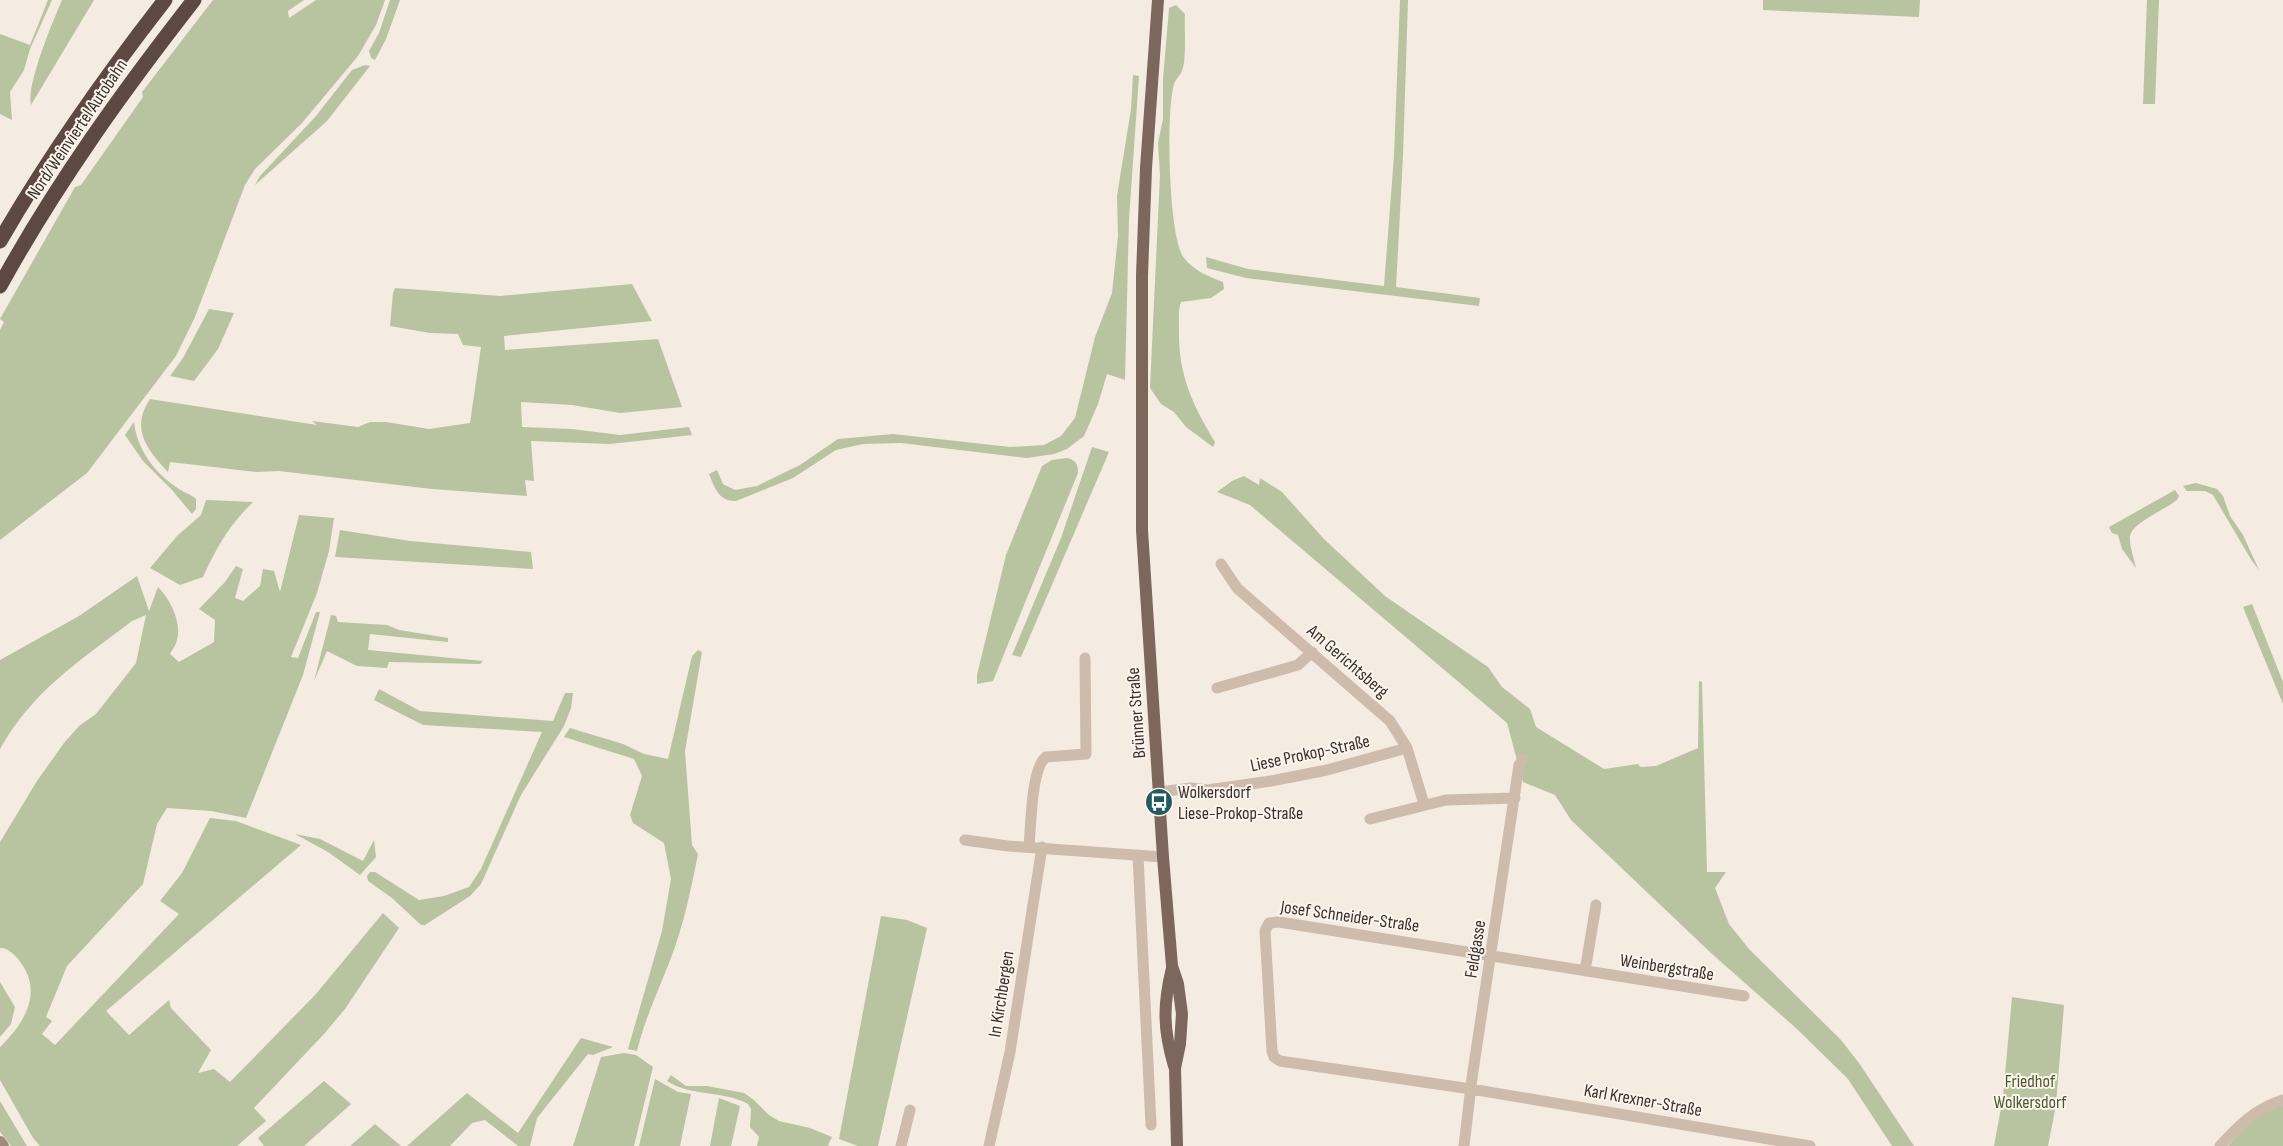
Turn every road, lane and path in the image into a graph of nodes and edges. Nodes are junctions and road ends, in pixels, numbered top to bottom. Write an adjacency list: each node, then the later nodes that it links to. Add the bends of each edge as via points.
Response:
1 (165, 0): 4 (highway, Nord/Weinviertel Autobahn, via 64,138)
2 (194, 0): 5 (highway, Nord/Weinviertel Autobahn, via 93,134)
3 (1158, 0): 12 (main road, Brünner Straße, via 1146,168 1140,389 1144,567)
4 (0, 241)
5 (0, 286)
6 (1221, 564): 7 (street, Am Gerichtsberg, via 1232,584)
7 (1312, 652): 9 (street, via 1298,664); 10 (street, Am Gerichtsberg, via 1390,721)
8 (1085, 658): 17 (street, via 1086,754 1046,756 1042,760 1035,783)
9 (1217, 688)
10 (1407, 748): 12 (street, Liese Prokop-Straße, via 1327,770 1271,781 1207,790 1191,788); 14 (street, Am Gerichtsberg)
11 (1523, 759): 13 (street, Feldgasse)
12 (1159, 792): 20 (main road, Brünner Straße)
13 (1515, 798): 14 (street, via 1480,797); 22 (street, Feldgasse)
14 (1424, 804): 15 (street)
15 (1370, 819)
16 (965, 840): 17 (street)
17 (1029, 846): 18 (street)
18 (1042, 847): 19 (street); 34 (street, In Kirchbergen, via 1010,1052)
19 (1138, 856): 20 (street); 30 (street)
20 (1163, 857): 23 (main road, Brünner Straße)
21 (1596, 905): 24 (street)
22 (1491, 955): 24 (street, Weinbergstraße); 27 (street, Feldgasse); 27 (street, Josef Schneider-Straße, via 1279,922 1269,924 1265,931 1274,1057 1280,1061)
23 (1172, 966): 26 (main road, Brünner Straße, via 1182,1014); 26 (main road, Brünner Straße, via 1164,1016)
24 (1585, 971): 25 (street, Weinbergstraße)
25 (1744, 996)
26 (1175, 1068): 35 (main road, Brünner Straße)
27 (1471, 1089): 36 (street, Feldgasse); 37 (street, Karl Krexner-Straße)
28 (2283, 1100): 38 (street, via 2255,1112)
29 (910, 1110): 33 (street)
30 (1152, 1125)
31 (0, 1142): 32 (main road)
32 (3, 1146)
33 (901, 1146)
34 (990, 1146)
35 (1177, 1146)
36 (1464, 1146)
37 (1810, 1146)
38 (2220, 1146)

